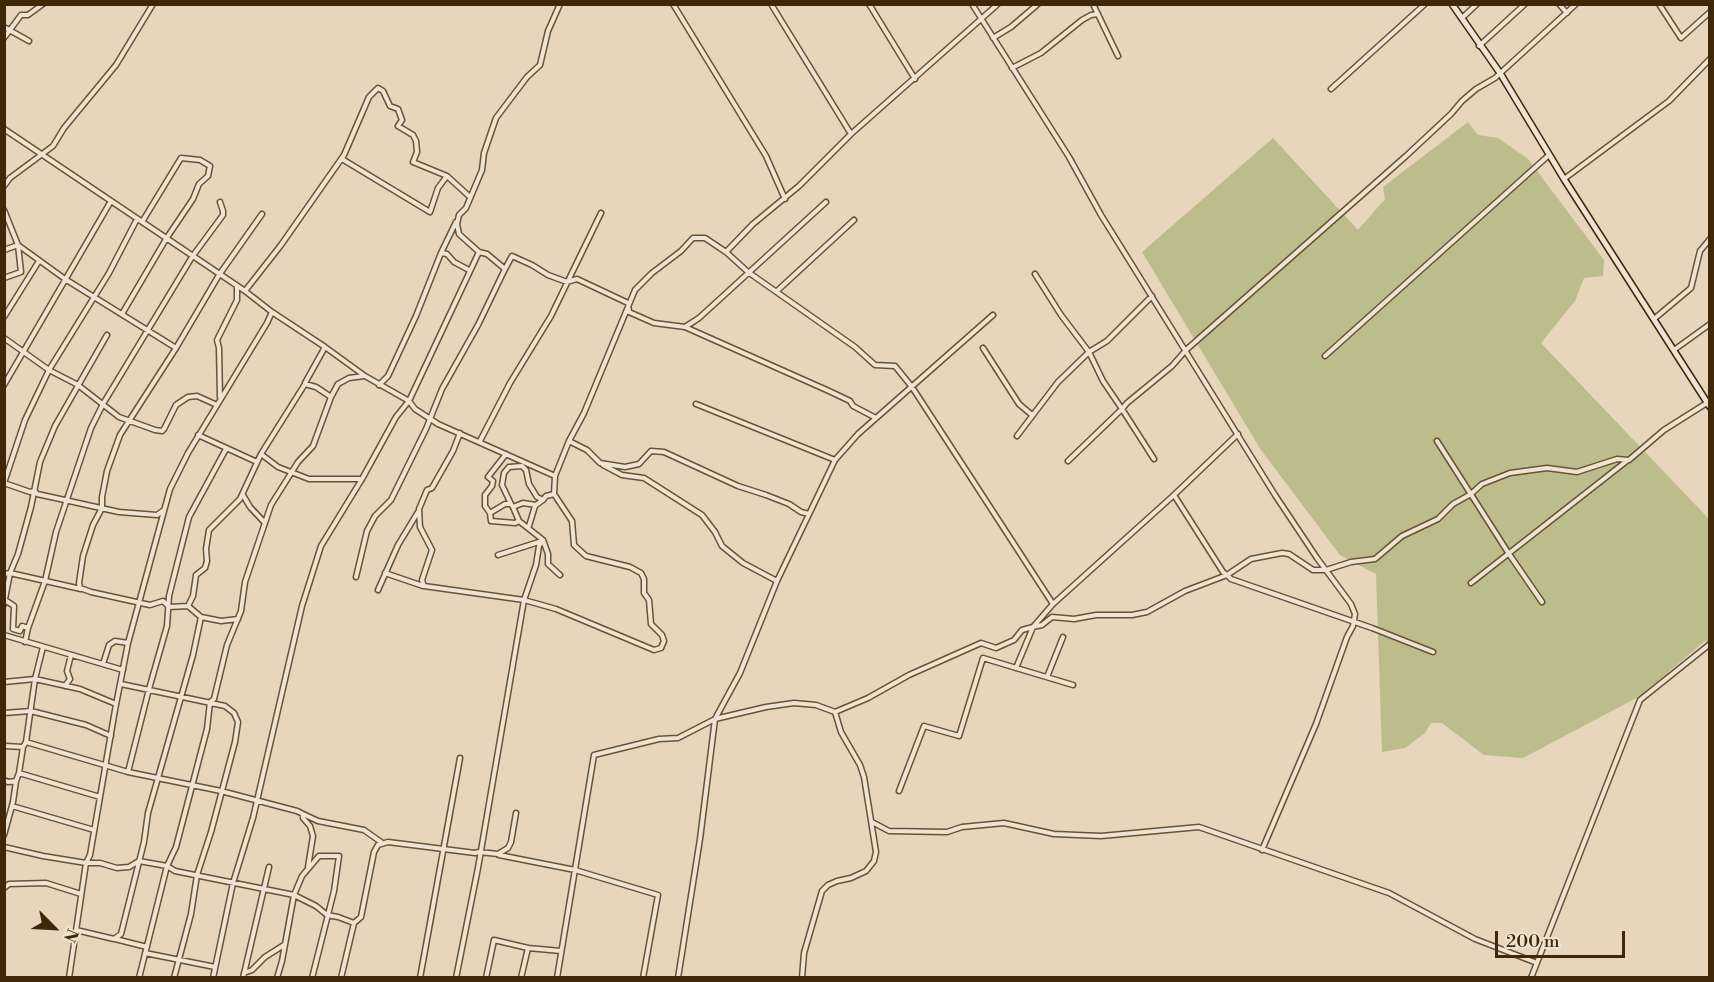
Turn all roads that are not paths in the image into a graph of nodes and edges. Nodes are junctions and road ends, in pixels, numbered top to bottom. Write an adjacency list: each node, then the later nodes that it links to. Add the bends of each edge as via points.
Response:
1 (43, 4): 27 (street, via 28,15 21,15)
2 (145, 4): 19 (street)
3 (560, 4): 46 (street, via 546,37 540,65 496,118)
4 (673, 4): 47 (street, via 766,156)
5 (771, 4): 39 (street)
6 (869, 4): 36 (street)
7 (972, 4): 24 (street)
8 (998, 4): 24 (street)
9 (1038, 4): 29 (street)
10 (1093, 4): 23 (street)
11 (1425, 4): 37 (street)
12 (1452, 4): 25 (street)
13 (1477, 4): 25 (street)
14 (1526, 4): 31 (street)
15 (1559, 4): 22 (street)
16 (1576, 4): 22 (street)
17 (1659, 4): 20 (street)
18 (1667, 4): 20 (street)
19 (152, 7): 40 (street, via 116,65)
20 (1662, 9): 21 (street, via 1681,38)
21 (1710, 12)
22 (1567, 13): 35 (street)
23 (1098, 14): 32 (street); 34 (street, via 1082,20 1041,53)
24 (981, 18): 29 (street); 36 (street)
25 (1462, 19): 31 (street)
26 (4, 27): 27 (street)
27 (10, 30): 28 (street); 30 (street)
28 (4, 38)
29 (993, 38): 34 (street)
30 (29, 41)
31 (1479, 46): 35 (street)
32 (1118, 56)
33 (1710, 59): 44 (street, via 1669,101)
34 (1012, 68): 77 (street)
35 (1500, 73): 41 (street); 93 (street, via 1462,101 1406,156)
36 (915, 79): 39 (street)
37 (1331, 89)
38 (4, 129): 40 (street)
39 (851, 134): 47 (street)
40 (43, 154): 45 (street); 48 (street)
41 (1550, 155): 44 (street); 97 (street)
42 (342, 159): 43 (street, via 430,212 438,188); 43 (street, via 369,97 378,88 390,106 398,109 402,120 398,126 416,141 413,162); 75 (street)
43 (447, 176): 46 (street)
44 (1564, 179): 84 (street)
45 (4, 186)
46 (470, 197): 54 (street)
47 (785, 199): 62 (street)
48 (111, 201): 55 (street); 72 (street)
49 (220, 202): 64 (street, via 223,215)
50 (826, 202): 68 (street)
51 (4, 210): 59 (street)
52 (601, 213): 73 (street)
53 (262, 214): 70 (street)
54 (459, 215): 61 (street, via 459,234); 63 (street)
55 (139, 220): 57 (street); 57 (street, via 181,158 200,160 210,166 208,176 199,184); 78 (street)
56 (854, 220): 76 (street)
57 (166, 239): 64 (street); 81 (street)
58 (1710, 239): 84 (street, via 1700,251 1691,288)
59 (18, 245): 60 (street); 65 (street); 71 (street, via 21,272)
60 (4, 250)
61 (479, 252): 66 (street, via 488,254); 67 (street)
62 (726, 252): 68 (street); 79 (street, via 705,238 693,237 635,290)
63 (441, 253): 67 (street); 103 (street, via 416,316 388,375)
64 (192, 257): 70 (street); 87 (street)
65 (39, 261): 72 (street); 83 (street)
66 (504, 268): 73 (street, via 512,256); 114 (street)
67 (469, 270): 107 (street)
68 (748, 272): 76 (street); 86 (street)
69 (1035, 274): 96 (street)
70 (219, 275): 74 (street); 91 (street)
71 (4, 278)
72 (65, 279): 78 (street); 95 (street)
73 (567, 282): 79 (street, via 577,279); 121 (street)
74 (237, 286): 75 (street); 106 (street, via 237,300 217,340)
75 (245, 291): 80 (street)
76 (777, 291): 104 (street, via 875,365 895,366)
77 (1152, 296): 93 (street); 96 (street, via 1107,341)
78 (94, 297): 81 (street); 98 (street)
79 (628, 303): 86 (street, via 629,312 654,323); 122 (street)
80 (272, 312): 90 (street); 106 (street)
81 (122, 314): 87 (street)
82 (993, 315): 104 (street)
83 (4, 317)
84 (1654, 319): 94 (street)
85 (1710, 324): 94 (street)
86 (685, 327): 115 (street, via 850,401)
87 (148, 331): 91 (street); 108 (street)
88 (106, 335): 102 (street)
89 (4, 338): 95 (street)
90 (326, 347): 99 (street); 100 (street)
91 (176, 348): 116 (street)
92 (983, 348): 113 (street, via 1019,404)
93 (1186, 350): 112 (street); 118 (street)
94 (1673, 350): 110 (street)
95 (23, 352): 98 (street); 101 (street)
96 (1089, 352): 112 (street); 113 (street, via 1058,381)
97 (1325, 356)
98 (49, 370): 102 (street); 138 (street, via 25,420 4,483 30,492)
99 (364, 376): 103 (street); 105 (street, via 342,381)
100 (305, 384): 105 (street); 125 (street)
101 (4, 385)
102 (78, 385): 108 (street); 138 (street, via 40,462)
103 (379, 385): 107 (street)
104 (912, 387): 115 (street); 175 (street)
105 (331, 397): 135 (street, via 312,447)
106 (220, 399): 111 (street)
107 (409, 401): 114 (street); 137 (street)
108 (103, 404): 116 (street); 144 (street)
109 (696, 404): 129 (street)
110 (1708, 404): 130 (street, via 1664,430)
111 (217, 405): 116 (street, via 197,396 188,397 176,405 162,431); 119 (street)
112 (1122, 409): 127 (street); 131 (street)
113 (1032, 415): 120 (street)
114 (429, 418): 117 (street); 164 (street, via 391,500 367,531)
115 (876, 418): 129 (street)
116 (130, 421): 147 (street, via 112,453)
117 (460, 433): 121 (street); 149 (street)
118 (1238, 434): 142 (street); 158 (street)
119 (198, 435): 124 (street); 148 (street, via 178,470)
120 (1017, 436)
121 (480, 441): 126 (street)
122 (569, 441): 133 (street, via 587,450); 136 (street)
123 (1437, 441): 141 (street)
124 (226, 449): 132 (street); 177 (street, via 190,511)
125 (261, 454): 132 (street); 135 (street)
126 (506, 454): 128 (street); 150 (street, via 488,477 493,481 485,495)
127 (1154, 459)
128 (522, 460): 134 (street); 136 (street)
129 (835, 460): 151 (street)
130 (1629, 460): 141 (street, via 1617,459 1577,472 1546,468 1510,473 1482,484); 156 (street)
131 (1068, 461)
132 (257, 462): 139 (street)
133 (600, 463): 151 (street, via 634,466 651,451 664,453); 166 (street, via 622,475 644,478 702,515 722,546 743,564)
134 (522, 466): 143 (street, via 537,497); 146 (street, via 509,467 504,473 502,485)
135 (290, 473): 137 (street, via 309,479); 153 (street)
136 (555, 476): 140 (street)
137 (362, 478): 223 (street, via 321,546 302,606)
138 (35, 490): 144 (street, via 37,494); 159 (street)
139 (243, 494): 153 (street); 176 (street, via 209,530 207,561 196,575)
140 (554, 494): 143 (street); 171 (street, via 572,521 574,545 586,556 641,573 651,624 664,641 661,648 654,650 556,609)
141 (1471, 494): 156 (street); 158 (street, via 1438,519 1402,536 1375,559)
142 (1174, 495): 163 (street); 175 (street)
143 (543, 500): 145 (street)
144 (68, 501): 147 (street); 165 (street)
145 (536, 505): 146 (street); 154 (street)
146 (512, 506): 150 (street, via 505,504); 152 (street)
147 (102, 508): 148 (street, via 144,515 157,515); 169 (street, via 83,556 79,583)
148 (164, 510): 174 (street)
149 (418, 512): 160 (street); 168 (street, via 420,527 432,550 422,580)
150 (490, 513): 152 (street, via 491,521)
151 (809, 514): 166 (street)
152 (519, 521): 154 (street)
153 (265, 523): 179 (street, via 243,589)
154 (528, 526): 155 (street)
155 (543, 540): 157 (street); 162 (street, via 548,564); 171 (street)
156 (1509, 554): 167 (street); 173 (street)
157 (498, 555)
158 (1326, 570): 163 (street, via 1313,570 1282,553 1251,559); 180 (street, via 1351,604)
159 (10, 573): 161 (street); 165 (street); 172 (street)
160 (385, 573): 168 (street); 170 (street)
161 (4, 574)
162 (560, 575)
163 (1227, 575): 180 (street); 181 (street, via 1185,591 1148,612 1074,620 1052,617)
164 (356, 577)
165 (45, 581): 169 (street); 182 (street)
166 (777, 581): 207 (street, via 740,673)
167 (1471, 583)
168 (424, 586): 171 (street)
169 (84, 590): 174 (street)
170 (378, 590)
171 (524, 600): 234 (street)
172 (5, 602): 182 (street, via 14,606 14,629)
173 (1542, 602)
174 (139, 603): 177 (street, via 162,601); 186 (street)
175 (1053, 604): 181 (street)
176 (188, 606): 177 (street); 178 (street)
177 (169, 607): 200 (street)
178 (201, 617): 179 (street); 201 (street)
179 (238, 619): 202 (street)
180 (1354, 623): 189 (street); 233 (street)
181 (1033, 627): 192 (street); 205 (street, via 996,648 981,643 964,650)
182 (28, 628): 185 (street)
183 (4, 635): 185 (street)
184 (1063, 637): 194 (street)
185 (25, 642): 188 (street)
186 (128, 643): 191 (street, via 115,641 109,645); 193 (street)
187 (1710, 644): 258 (street, via 1640,700)
188 (43, 647): 190 (street); 195 (street)
189 (1433, 652)
190 (70, 655): 191 (street); 199 (street, via 70,679)
191 (103, 664): 193 (street)
192 (1016, 668): 194 (street); 221 (street, via 983,658 959,736 924,726)
193 (123, 670): 197 (street)
194 (1047, 677): 198 (street)
195 (35, 679): 196 (street); 199 (street); 204 (street)
196 (4, 682)
197 (121, 684): 200 (street); 203 (street)
198 (1073, 685)
199 (65, 686): 203 (street)
200 (149, 689): 201 (street); 214 (street)
201 (180, 695): 202 (street); 216 (street)
202 (210, 702): 219 (street); 220 (street, via 225,706 238,722)
203 (116, 704): 208 (street)
204 (31, 711): 206 (street); 208 (street, via 86,725); 209 (street)
205 (835, 712): 207 (street, via 816,705 794,704); 227 (street, via 864,777)
206 (4, 713)
207 (715, 719): 241 (street, via 678,738 594,755); 274 (street)
208 (111, 736): 213 (street)
209 (26, 742): 211 (street); 213 (street)
210 (4, 746): 211 (street)
211 (23, 747): 215 (street)
212 (460, 758): 232 (street)
213 (105, 764): 214 (street); 222 (street)
214 (129, 772): 216 (street)
215 (19, 773): 218 (street); 222 (street)
216 (159, 779): 219 (street); 236 (street)
217 (4, 780): 218 (street)
218 (16, 781): 224 (street)
219 (191, 786): 220 (street); 238 (street, via 176,847)
220 (221, 791): 223 (street); 242 (street)
221 (899, 791)
222 (100, 797): 228 (street)
223 (257, 800): 226 (street); 243 (street)
224 (12, 806): 228 (street); 229 (street)
225 (516, 813): 235 (street, via 511,842)
226 (303, 814): 230 (street, via 364,830); 240 (street, via 313,836)
227 (872, 822): 233 (street, via 889,831 947,832 1004,823 1054,834 1101,836 1199,827); 275 (street, via 874,861 866,871 837,880 822,891 804,953)
228 (94, 830): 237 (street)
229 (4, 835)
230 (381, 842): 232 (street); 249 (street, via 374,852 361,917)
231 (4, 847): 237 (street)
232 (444, 849): 234 (street); 268 (street)
233 (1262, 850): 258 (street, via 1389,893 1475,939)
234 (479, 852): 235 (street); 269 (street)
235 (498, 854): 241 (street)
236 (139, 861): 237 (street, via 123,868); 238 (street); 251 (street, via 121,934)
237 (86, 863): 246 (street)
238 (167, 866): 242 (street); 253 (street)
239 (269, 867): 245 (street)
240 (306, 869): 247 (street); 248 (street, via 319,856 339,856)
241 (575, 870): 255 (street); 273 (street, via 658,895)
242 (197, 875): 243 (street); 257 (street)
243 (233, 883): 245 (street); 259 (street)
244 (4, 888): 246 (street, via 9,884 46,883)
245 (262, 890): 247 (street); 260 (street)
246 (81, 894): 250 (street)
247 (294, 895): 248 (street); 252 (street)
248 (327, 915): 249 (street); 266 (street)
249 (354, 923): 267 (street)
250 (76, 930): 251 (street); 261 (street)
251 (114, 939): 253 (street)
252 (285, 945): 260 (street); 265 (street)
253 (147, 947): 256 (street)
254 (528, 948): 255 (street); 270 (street, via 494,940); 271 (street)
255 (561, 951): 272 (street)
256 (145, 953): 257 (street); 262 (street)
257 (178, 958): 259 (street); 263 (street)
258 (1537, 963): 276 (street)
259 (215, 967): 264 (street)
260 (244, 975)
261 (69, 978)
262 (139, 978)
263 (174, 978)
264 (213, 978)
265 (277, 978)
266 (312, 978)
267 (341, 978)
268 (420, 978)
269 (456, 978)
270 (486, 978)
271 (521, 978)
272 (557, 978)
273 (643, 978)
274 (678, 978)
275 (802, 978)
276 (1531, 978)

